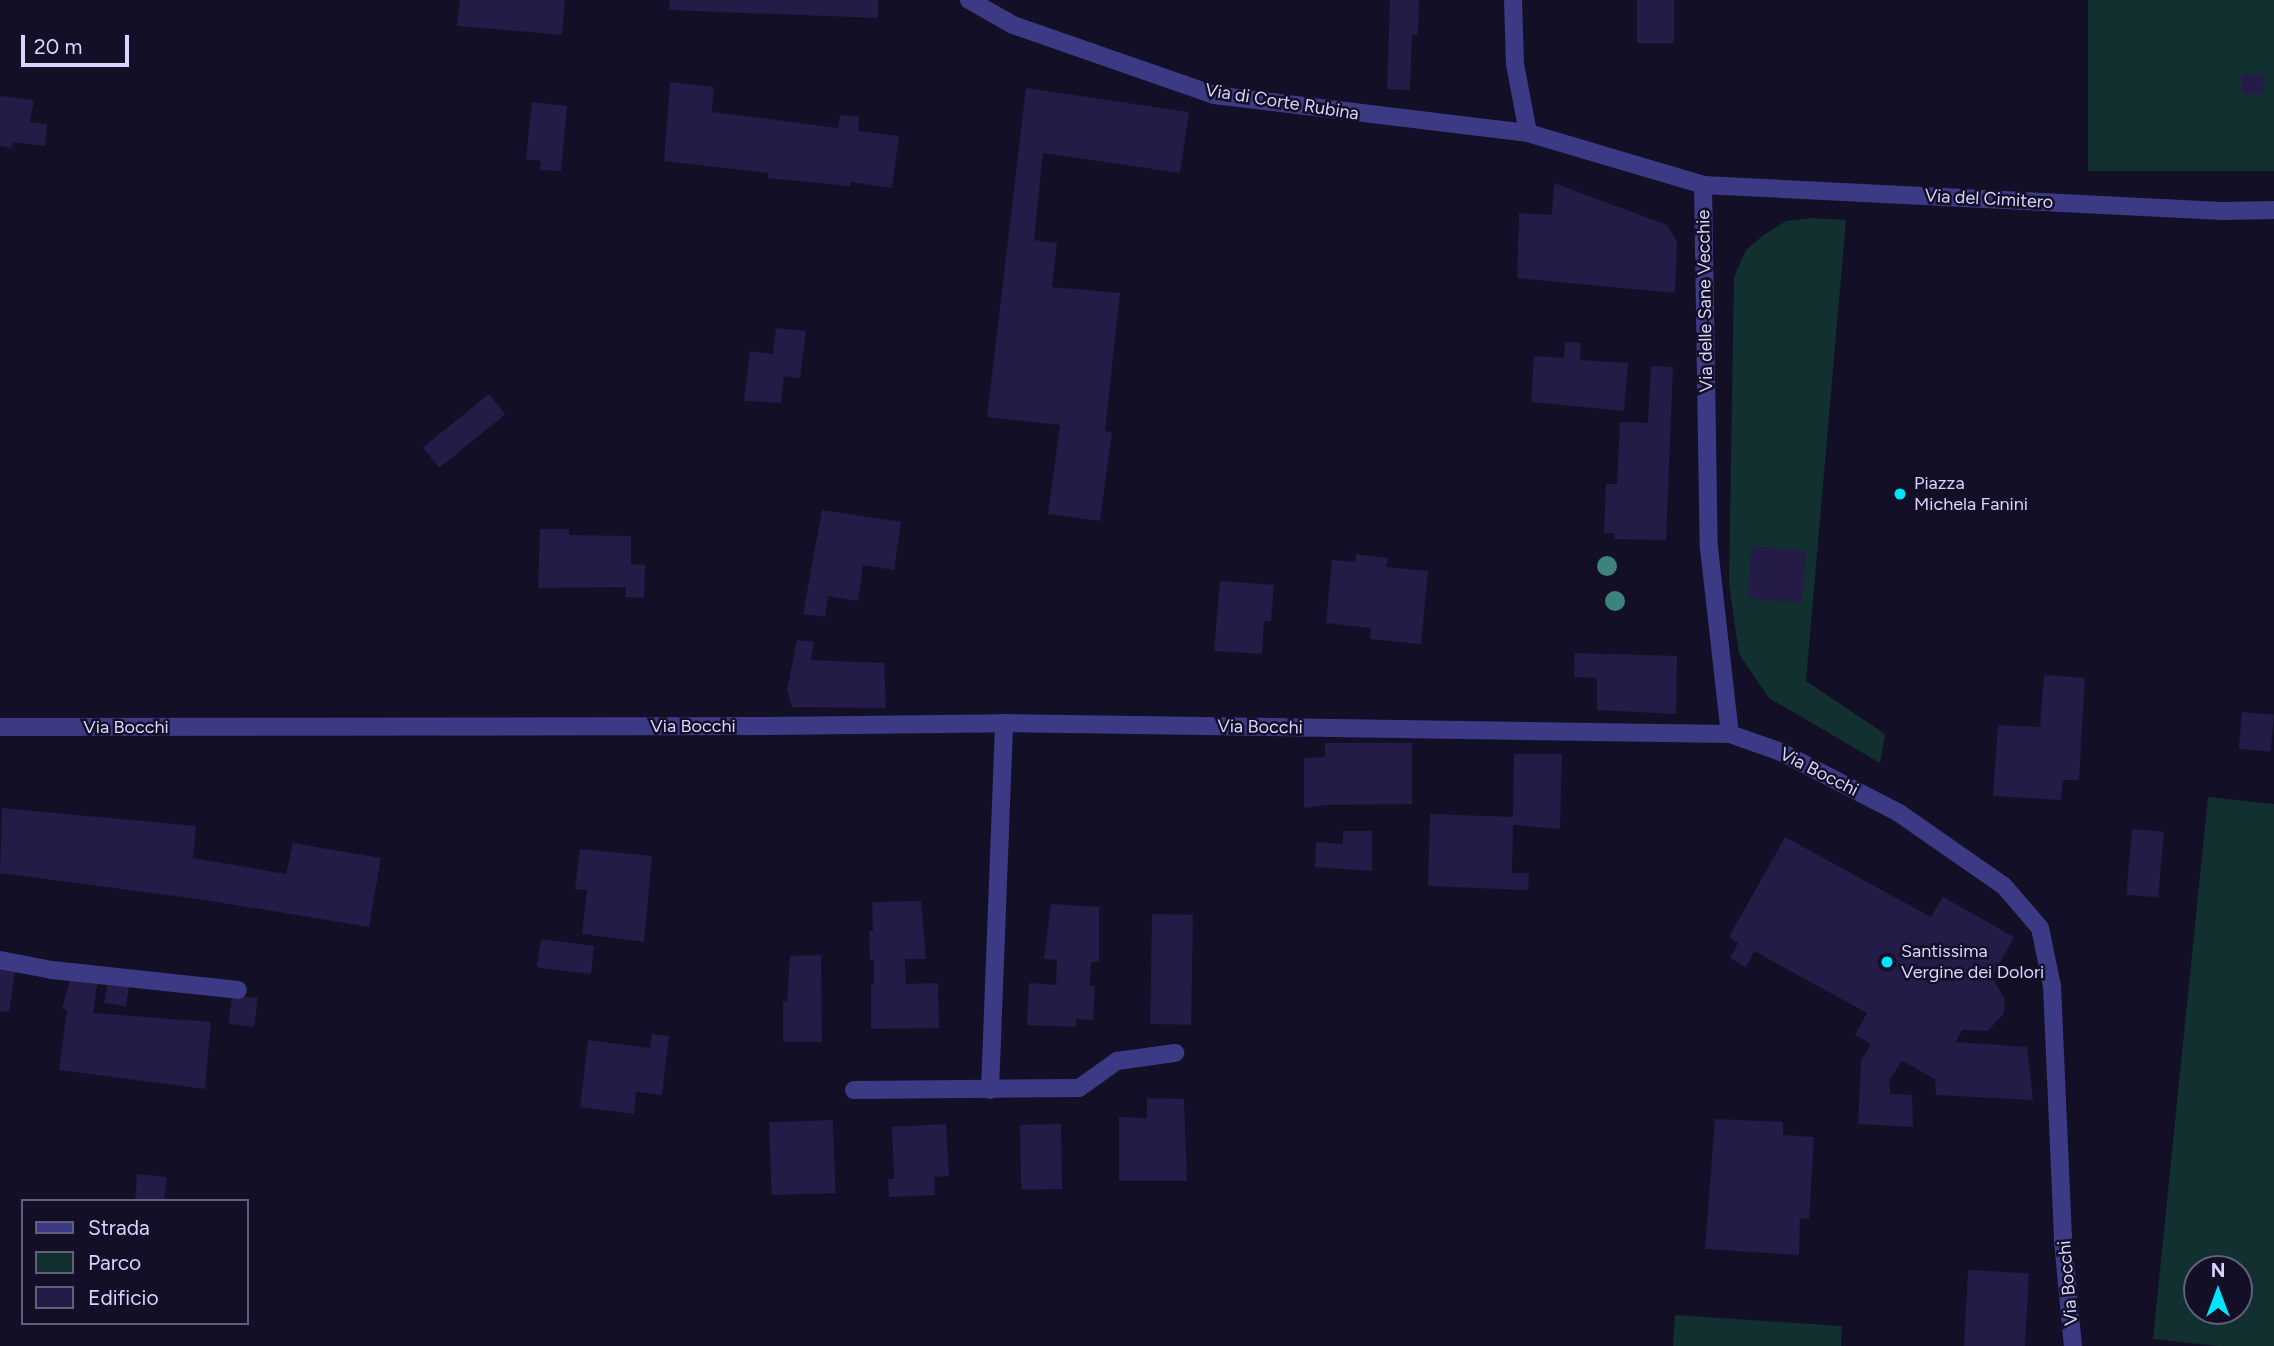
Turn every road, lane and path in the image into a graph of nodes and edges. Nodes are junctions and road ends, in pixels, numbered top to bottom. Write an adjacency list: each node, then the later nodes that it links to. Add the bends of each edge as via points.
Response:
1 (968, 0): 3 (street, Via di Corte Rubina, via 1013,25 1214,95)
2 (1513, 0): 3 (street, via 1515,64)
3 (1528, 133): 4 (street, Via delle Sane Vecchie)
4 (1703, 185): 5 (street, Via del Cimitero); 8 (street, Via delle Sane Vecchie, via 1709,548)
5 (2274, 211)
6 (1004, 723): 7 (street, Via Bocchi); 8 (street, Via Bocchi); 13 (street)
7 (0, 727)
8 (1730, 734): 14 (street, Via Bocchi, via 1781,752 1899,813 2004,886 2040,928 2052,986 2063,1241)
9 (0, 960): 10 (street)
10 (238, 990)
11 (1175, 1054): 13 (street, via 1117,1061 1079,1088)
12 (854, 1090): 13 (street)
13 (990, 1090)
14 (2073, 1346)

